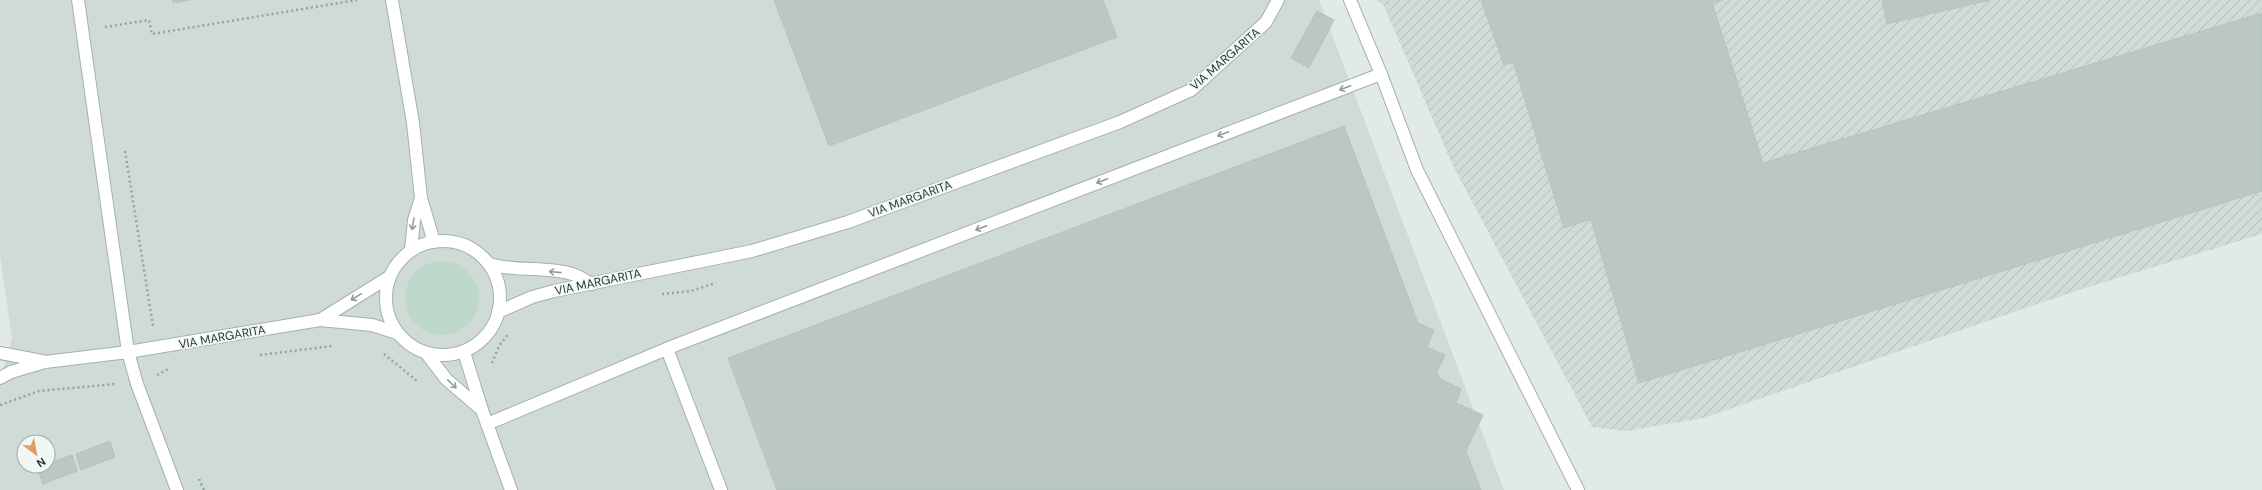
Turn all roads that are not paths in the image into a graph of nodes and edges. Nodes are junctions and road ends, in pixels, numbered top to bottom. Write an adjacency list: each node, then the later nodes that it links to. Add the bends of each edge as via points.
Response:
1 (78, 0): 16 (lane)
2 (392, 0): 6 (lane, via 413,123)
3 (1278, 0): 11 (lane, VIA MARGARITA, via 1266,22 1191,90 1120,122 848,222 752,251)
4 (1350, 0): 5 (lane)
5 (1381, 74): 15 (lane, one-way to 15); 27 (lane, via 1417,170)
6 (421, 198): 7 (lane); 8 (lane, one-way to 8, via 414,220)
7 (434, 242): 8 (lane); 9 (lane, via 449,241 465,245 479,253)
8 (411, 250): 10 (lane, via 395,267)
9 (489, 264): 11 (lane, one-way to 9, via 573,274 508,269); 12 (lane, via 497,279 500,295)
10 (390, 277): 13 (lane, one-way to 13); 14 (lane, via 385,300 387,312)
11 (592, 284): 12 (lane, VIA MARGARITA, via 539,295)
12 (498, 312): 17 (lane, via 491,329)
13 (320, 320): 14 (lane, VIA MARGARITA, via 372,325); 16 (lane, VIA MARGARITA)
14 (397, 333): 19 (lane, via 410,346)
15 (667, 349): 23 (lane); 26 (lane)
16 (128, 352): 20 (lane, VIA MARGARITA); 24 (lane)
17 (464, 352): 19 (lane); 22 (lane)
18 (0, 353): 20 (lane, VIA MARGARITA)
19 (428, 354): 22 (lane, one-way to 22, via 446,379)
20 (45, 362): 21 (lane, VIA MARGARITA)
21 (0, 378)
22 (482, 410): 23 (lane)
23 (487, 424): 25 (lane)
24 (177, 490)
25 (511, 490)
26 (721, 490)
27 (1578, 490)

